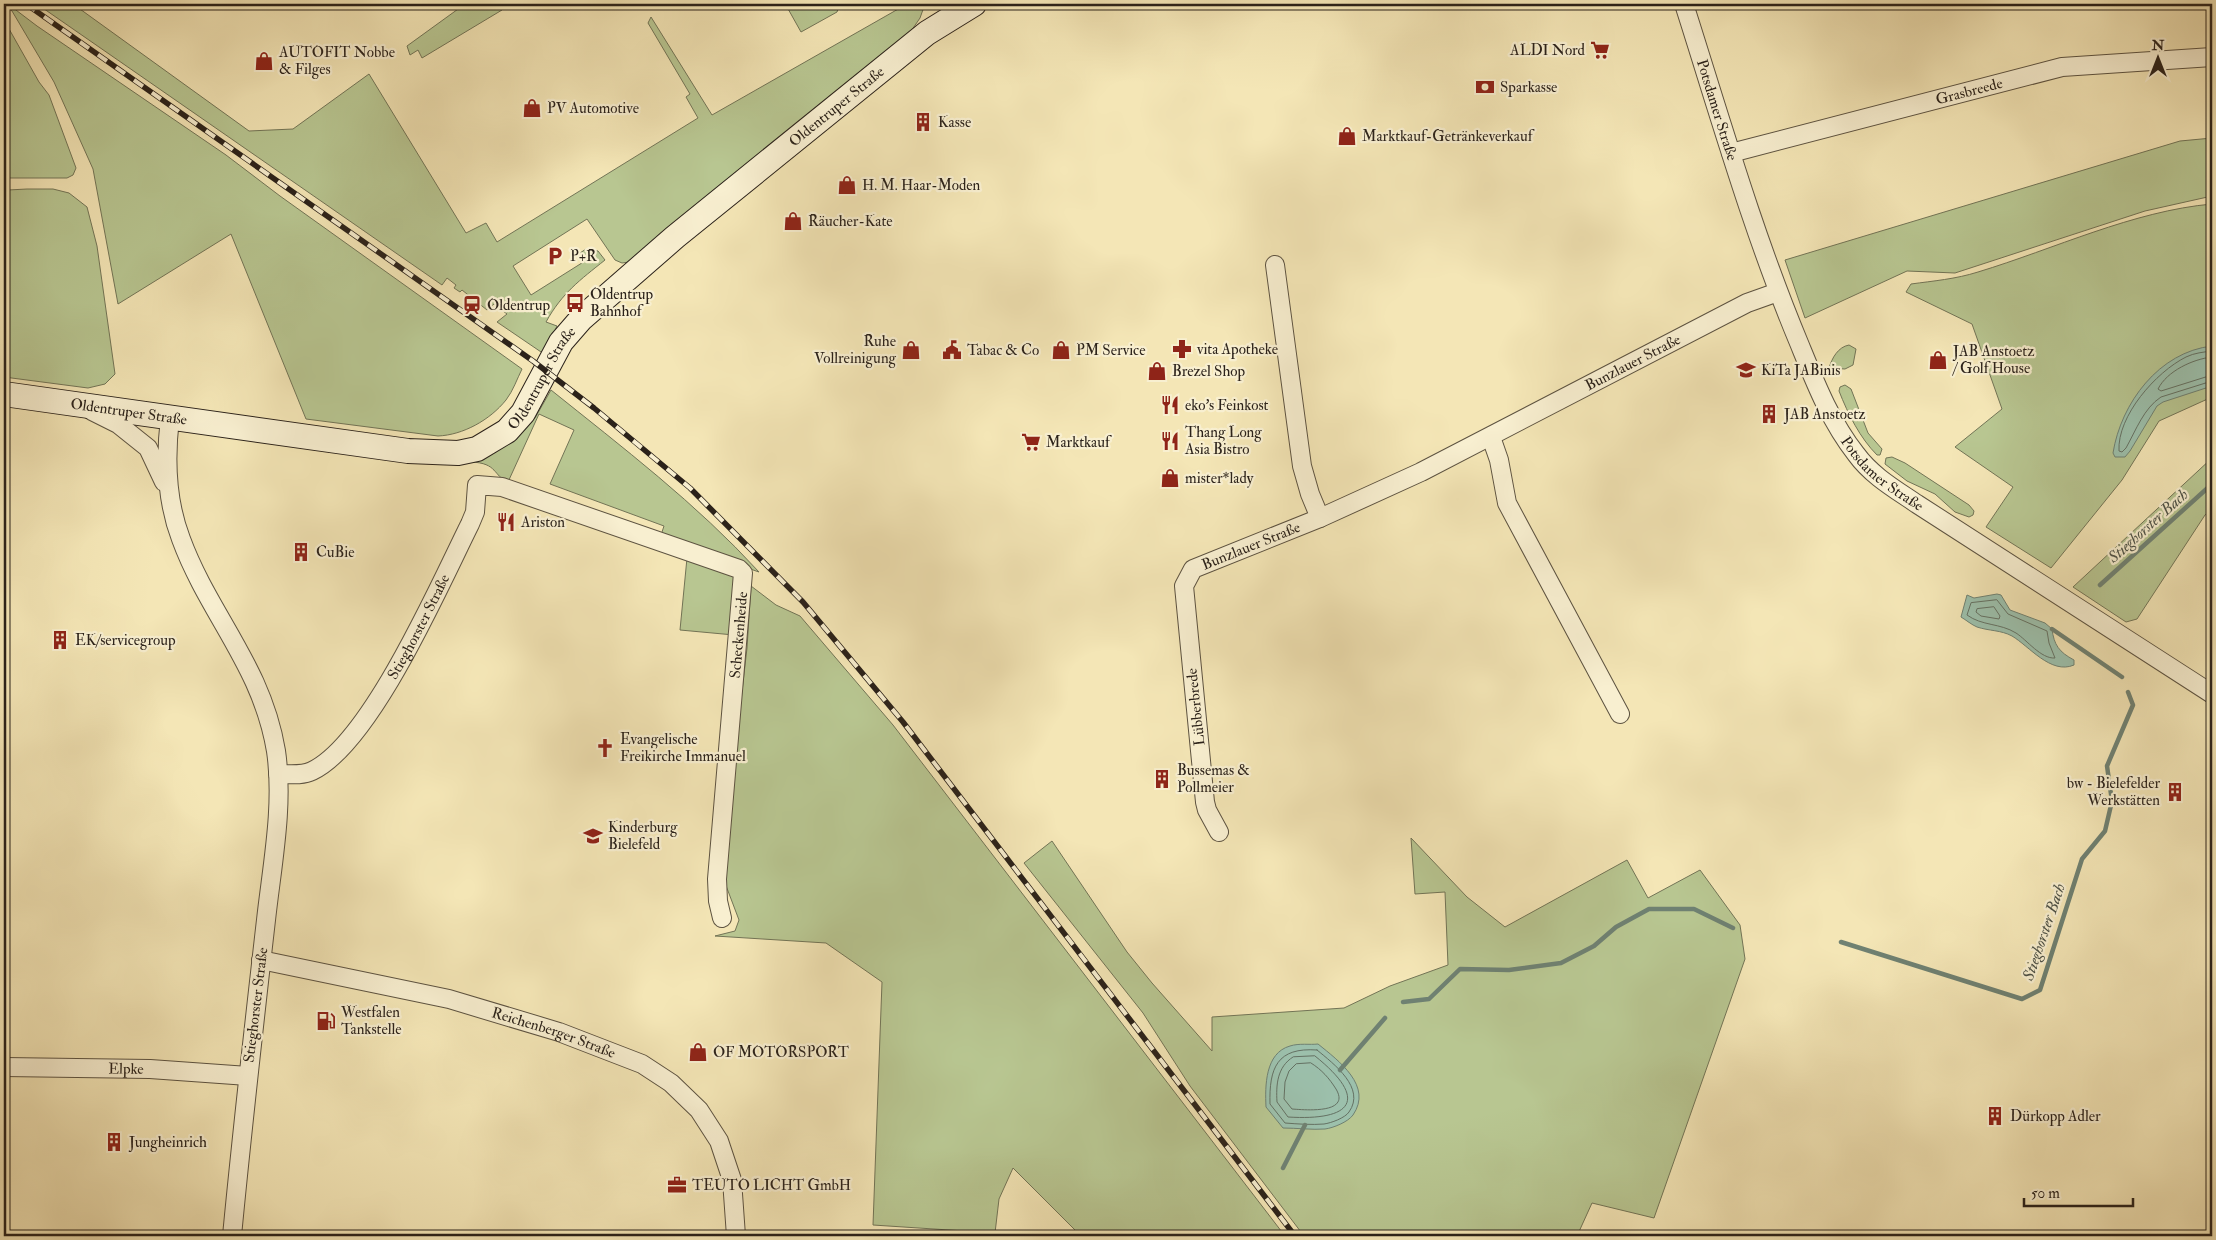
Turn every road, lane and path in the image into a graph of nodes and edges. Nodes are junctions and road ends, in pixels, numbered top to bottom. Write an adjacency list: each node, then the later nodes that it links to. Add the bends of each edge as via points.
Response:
1 (1684, 4): 4 (street, Potsdamer Straße)
2 (963, 6): 9 (street, Oldentruper Straße, via 624,279 581,319 558,348 523,413 492,442 458,453 427,453)
3 (2212, 58): 4 (street, Grasbreede, via 2062,67)
4 (1731, 153): 6 (street, Potsdamer Straße)
5 (1275, 265): 13 (street, Bunzlauer Straße, via 1302,466)
6 (1778, 292): 10 (street, Bunzlauer Straße, via 1726,314); 15 (street, Potsdamer Straße, via 1833,418 1852,449 1872,472 1968,538)
7 (4, 394): 8 (street, Oldentruper Straße)
8 (80, 406): 9 (street, Oldentruper Straße); 12 (street, Stieghorster Straße, via 118,424 148,448)
9 (170, 418): 12 (street, Stieghorster Straße, via 166,457)
10 (1491, 438): 13 (street, Bunzlauer Straße); 16 (street, via 1507,503)
11 (477, 485): 17 (street, Stieghorster Straße, via 470,524 406,651 368,714 342,746 311,772); 19 (street, Scheckenheide, via 502,487 743,573 717,879)
12 (169, 493): 17 (street, Stieghorster Straße, via 186,552 242,652 261,694)
13 (1320, 518): 14 (street, Bunzlauer Straße, via 1204,564 1194,569)
14 (1186, 579): 18 (street, Lübberbrede, via 1205,802)
15 (2212, 694)
16 (1620, 714)
17 (278, 774): 20 (street, Stieghorster Straße)
18 (1219, 832)
19 (722, 918)
20 (262, 960): 22 (street, Stieghorster Straße); 24 (street, Reichenberger Straße, via 449,999 559,1032 642,1064 671,1083 699,1110 718,1141 732,1180)
21 (4, 1067): 22 (street, Elpke, via 150,1068)
22 (248, 1076): 23 (street, Stieghorster Straße)
23 (232, 1236)
24 (736, 1236)

